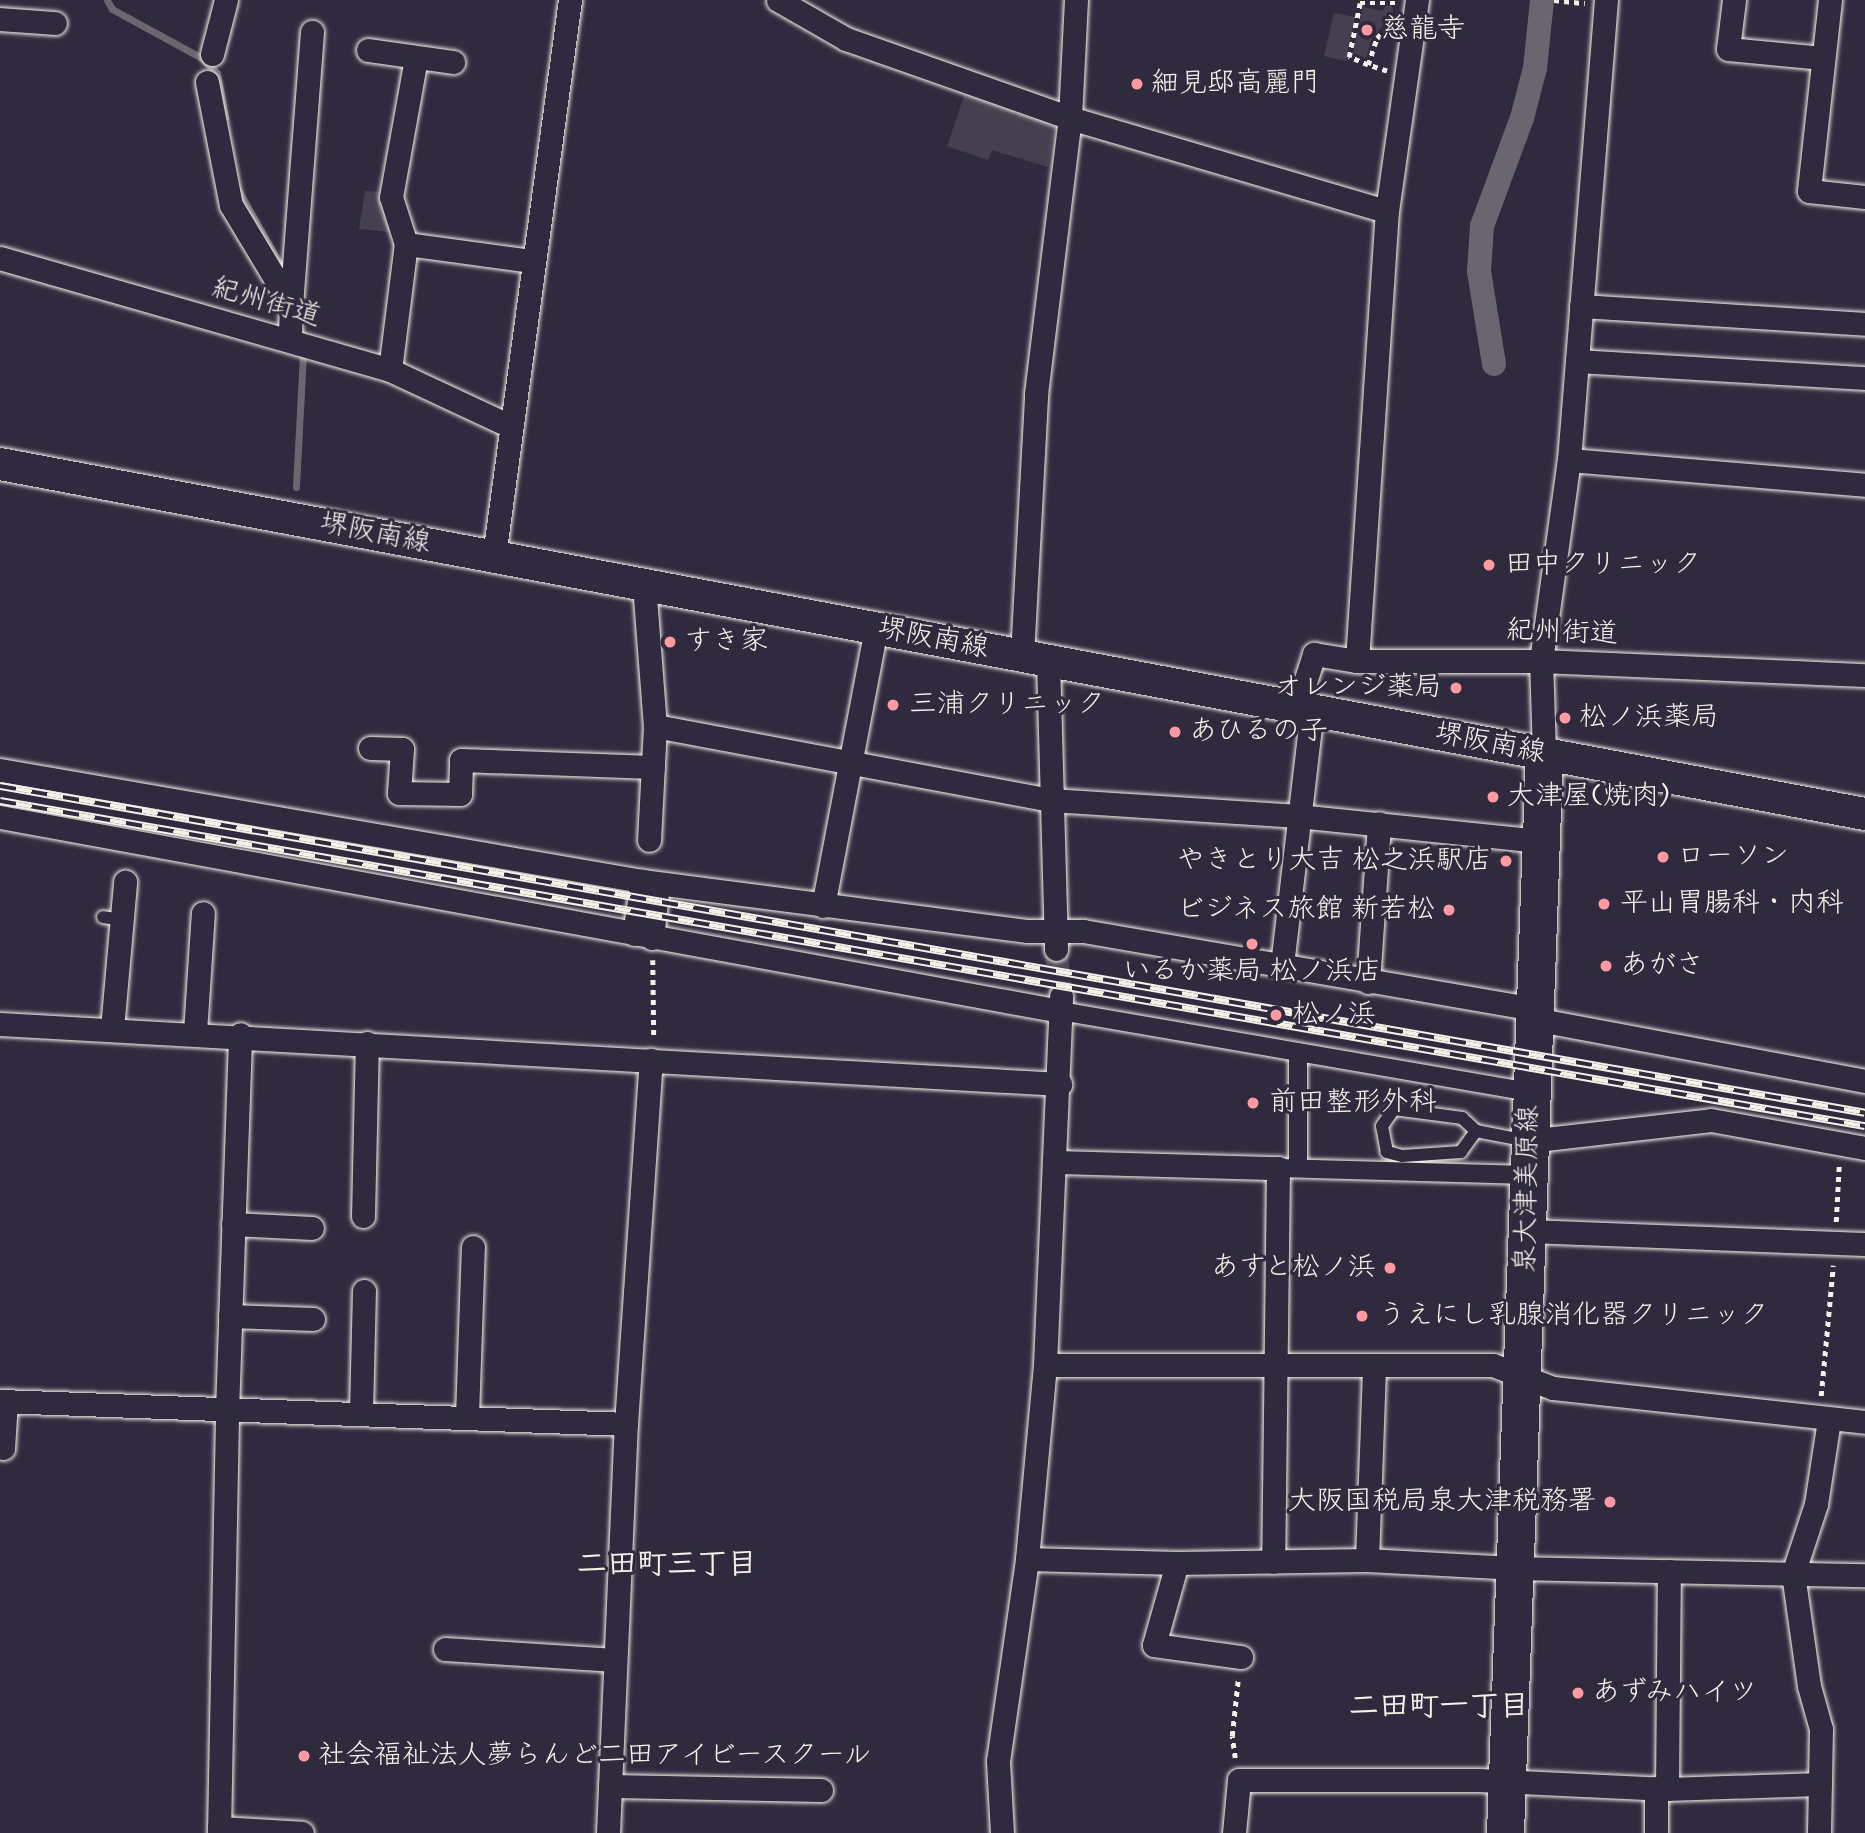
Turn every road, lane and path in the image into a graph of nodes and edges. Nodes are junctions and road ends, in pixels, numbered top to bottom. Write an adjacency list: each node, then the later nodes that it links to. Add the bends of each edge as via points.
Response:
1 (226, 0): 14 (street)
2 (570, 0): 26 (street)
3 (1076, 0): 21 (street)
4 (1606, 0): 28 (street)
5 (1734, 0): 16 (street, via 1728,49)
6 (1830, 0): 16 (street)
7 (786, 3): 21 (street, via 846,39)
8 (1403, 3): 18 (path, via 1360,3 1349,57); 19 (street)
9 (9, 13): 11 (street)
10 (1396, 17): 18 (path, via 1377,38)
11 (55, 23)
12 (312, 32): 27 (street)
13 (368, 50): 15 (street)
14 (212, 54)
15 (416, 58): 17 (street); 24 (street, via 391,197)
16 (1824, 58): 22 (street, via 1809,191)
17 (453, 62)
18 (1368, 65): 19 (path)
19 (1404, 77): 23 (street)
20 (207, 82): 27 (street, via 231,205)
21 (1070, 118): 23 (street); 41 (street, via 1035,394)
22 (1865, 197)
23 (1387, 211): 42 (street)
24 (406, 244): 26 (street); 32 (street)
25 (0, 258): 30 (street, 紀州街道)
26 (532, 261): 34 (street)
27 (291, 305): 30 (street)
28 (1581, 306): 29 (street); 31 (street)
29 (1865, 324)
30 (290, 340): 32 (street, 紀州街道)
31 (1577, 361): 33 (street); 35 (street)
32 (390, 370): 34 (street, 紀州街道)
33 (1865, 378)
34 (508, 425): 38 (street)
35 (1569, 460): 37 (street); 43 (street)
36 (0, 464): 38 (main road, 堺阪南線)
37 (1865, 485)
38 (494, 556): 39 (main road, 堺阪南線)
39 (644, 584): 40 (main road, 堺阪南線); 46 (street)
40 (876, 628): 41 (main road, 堺阪南線); 49 (street)
41 (1035, 658): 45 (main road, 堺阪南線); 52 (street)
42 (1357, 661): 43 (street, 紀州街道); 45 (street, 紀州街道, via 1314,654)
43 (1541, 661): 44 (street, 紀州街道); 48 (street)
44 (1865, 675)
45 (1297, 707): 48 (main road, 堺阪南線); 54 (street, via 1310,727)
46 (655, 726): 49 (street); 50 (street)
47 (370, 748): 50 (street, via 402,749 399,793 460,794 461,760)
48 (1544, 754): 53 (main road, 堺阪南線); 58 (main road, 泉大津美原線)
49 (848, 762): 52 (street); 61 (street)
50 (653, 767): 57 (street)
51 (0, 770): 60 (street)
52 (1051, 800): 54 (street); 64 (street)
53 (1865, 814)
54 (1298, 816): 56 (street); 65 (street)
55 (0, 817): 63 (street)
56 (1379, 823): 58 (street); 66 (street)
57 (649, 840)
58 (1540, 841): 68 (main road, 泉大津美原線)
59 (125, 881): 70 (street, via 112,918)
60 (650, 883): 61 (street); 63 (street)
61 (823, 906): 64 (street)
62 (203, 913): 71 (street)
63 (643, 936): 67 (street); 75 (path, via 654,1052)
64 (1056, 940): 65 (street, via 1083,931)
65 (1282, 965): 66 (street)
66 (1368, 982): 68 (street)
67 (1060, 1003): 74 (street); 77 (street)
68 (1535, 1014): 76 (street); 78 (main road, 泉大津美原線)
69 (0, 1024): 70 (street)
70 (112, 1029): 71 (street)
71 (195, 1032): 72 (street)
72 (240, 1034): 73 (street); 86 (street)
73 (367, 1043): 75 (street); 85 (street)
74 (1298, 1052): 78 (street); 84 (street)
75 (651, 1060): 77 (street); 105 (street)
76 (1865, 1082)
77 (1060, 1084): 83 (street)
78 (1530, 1092): 81 (main road, 泉大津美原線)
79 (1476, 1131): 79 (lane, via 1461,1152 1402,1156 1387,1152 1382,1126 1394,1109 1462,1118); 81 (lane)
80 (1865, 1148): 81 (street, via 1711,1120)
81 (1528, 1158): 84 (street); 88 (main road, 泉大津美原線)
82 (1839, 1160): 89 (path)
83 (1057, 1162): 84 (street); 95 (street)
84 (1288, 1168): 97 (street)
85 (363, 1216)
86 (233, 1224): 87 (street); 93 (street)
87 (312, 1228)
88 (1527, 1231): 89 (street); 98 (main road, 泉大津美原線)
89 (1835, 1243): 90 (street); 103 (path, via 1820,1411)
90 (1865, 1244)
91 (473, 1247): 102 (street)
92 (364, 1291): 101 (street)
93 (230, 1316): 94 (street); 100 (street)
94 (313, 1319)
95 (1045, 1365): 97 (street); 107 (street)
96 (1374, 1366): 97 (street); 98 (street, via 1493,1365); 108 (street)
97 (1279, 1367): 109 (street)
98 (1522, 1374): 103 (street, via 1553,1388); 111 (main road, 泉大津美原線)
99 (3, 1401): 100 (street); 106 (street)
100 (227, 1411): 101 (street); 124 (street)
101 (361, 1412): 102 (street)
102 (467, 1416): 105 (street)
103 (1829, 1420): 104 (street); 113 (street, via 1816,1504)
104 (1865, 1422)
105 (626, 1424): 117 (street)
106 (4, 1448)
107 (1027, 1559): 110 (street); 127 (street, via 998,1761)
108 (1367, 1560): 109 (street); 111 (street)
109 (1273, 1562): 110 (street)
110 (1177, 1563): 116 (street, via 1154,1645)
111 (1517, 1568): 112 (street); 119 (main road, 泉大津美原線)
112 (1669, 1571): 113 (street); 122 (street)
113 (1793, 1574): 114 (street); 120 (street, via 1809,1686 1821,1729)
114 (1865, 1575)
115 (445, 1649): 117 (street)
116 (1241, 1657): 118 (path, via 1232,1736)
117 (615, 1660): 121 (street)
118 (1239, 1780): 119 (street); 128 (street)
119 (1506, 1781): 122 (street); 129 (main road, 泉大津美原線)
120 (1820, 1784): 122 (street); 131 (street)
121 (610, 1786): 123 (street); 126 (street)
122 (1661, 1788): 130 (street)
123 (821, 1790)
124 (219, 1831): 125 (street)
125 (302, 1833)
126 (607, 1833)
127 (1002, 1833)
128 (1234, 1833)
129 (1505, 1833)
130 (1656, 1833)
131 (1819, 1833)

